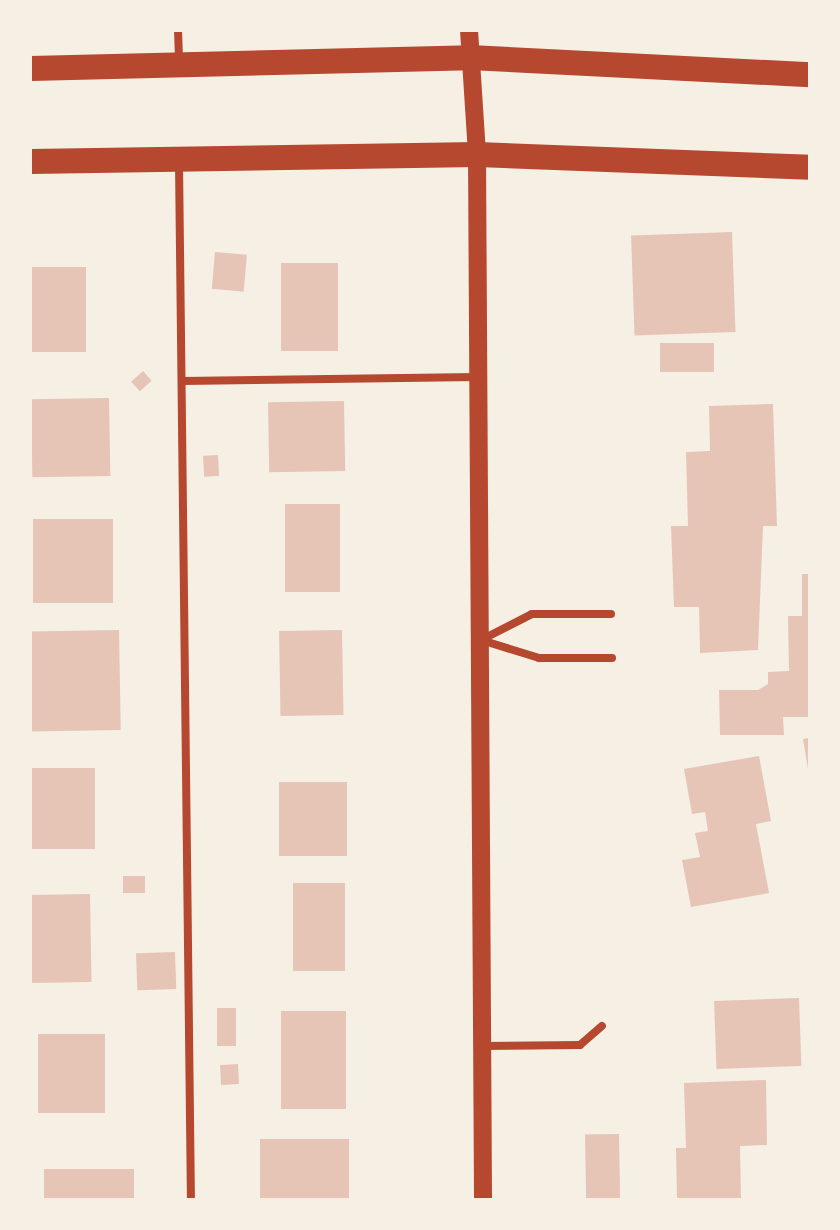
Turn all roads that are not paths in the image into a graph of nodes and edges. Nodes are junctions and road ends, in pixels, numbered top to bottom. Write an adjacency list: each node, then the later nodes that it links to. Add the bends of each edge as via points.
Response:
1 (178, 30): 4 (lane)
2 (468, 30): 3 (street)
3 (469, 58): 4 (main road); 6 (main road); 7 (street)
4 (179, 65): 5 (main road)
5 (30, 68)
6 (810, 74)
7 (477, 154): 8 (main road); 10 (main road); 11 (street)
8 (179, 158): 9 (main road); 12 (lane)
9 (30, 161)
10 (810, 167)
11 (478, 376): 12 (lane); 14 (street)
12 (182, 380): 18 (lane)
13 (611, 614): 14 (lane, via 532,614)
14 (481, 640): 15 (lane, via 538,658); 17 (street)
15 (612, 658)
16 (602, 1026): 17 (lane, via 580,1045)
17 (482, 1046): 19 (street)
18 (192, 1200)
19 (483, 1200)

